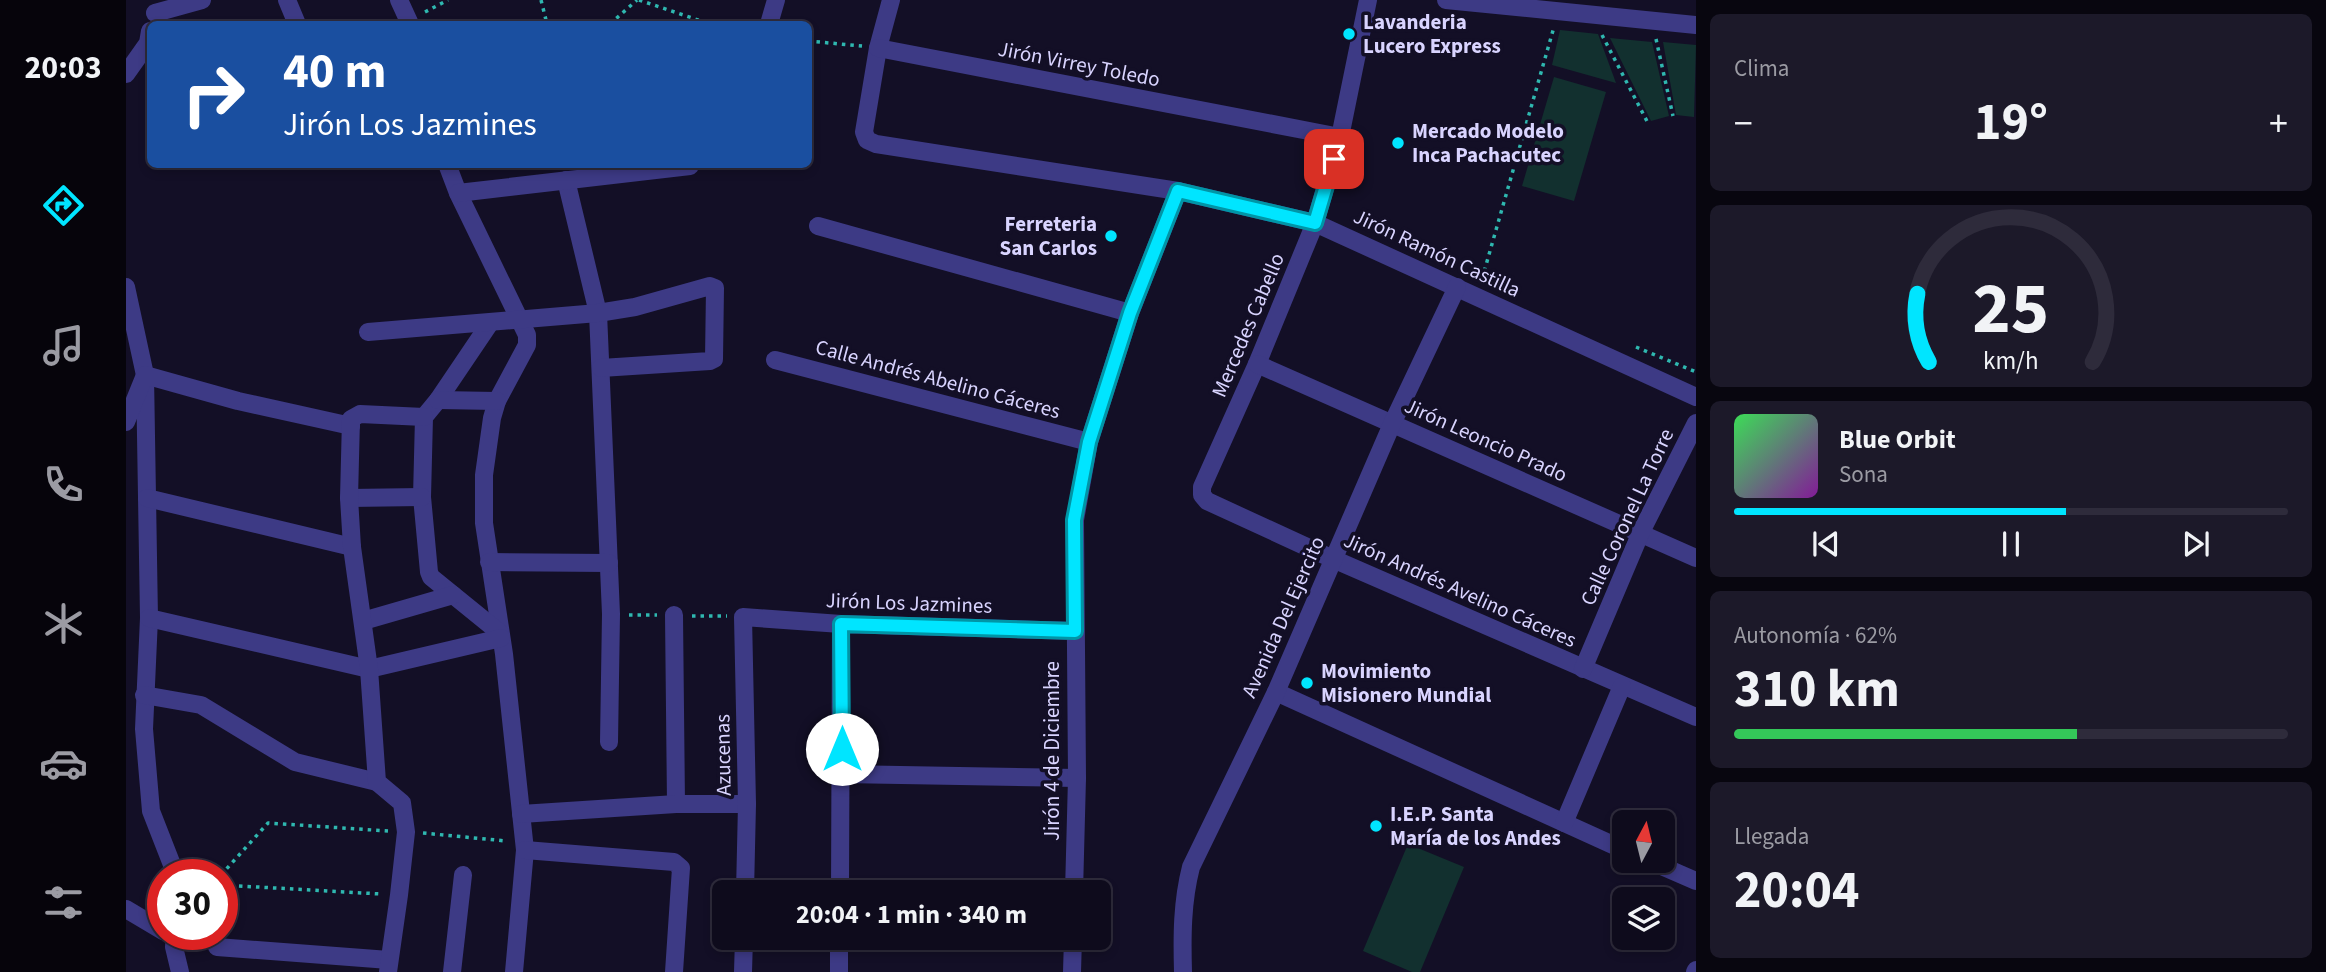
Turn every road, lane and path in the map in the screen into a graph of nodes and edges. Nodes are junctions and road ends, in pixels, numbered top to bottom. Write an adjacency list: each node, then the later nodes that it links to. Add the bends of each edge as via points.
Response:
1 (202, 0): 11 (street)
2 (287, 0): 12 (street)
3 (400, 0): 13 (street)
4 (448, 0): 14 (path)
5 (541, 0): 15 (path)
6 (638, 0): 16 (path); 17 (path)
7 (776, 0): 18 (street)
8 (891, 0): 25 (street)
9 (1368, 0): 29 (street, Mercedes Cabello)
10 (1446, 0): 20 (street)
11 (152, 12)
12 (296, 21)
13 (409, 21)
14 (411, 21)
15 (546, 21)
16 (614, 21)
17 (700, 21)
18 (770, 21)
19 (1555, 25): 37 (path)
20 (1696, 25)
21 (1600, 30): 28 (path)
22 (1656, 36): 27 (path)
23 (812, 41): 25 (path)
24 (147, 44): 26 (street)
25 (878, 48): 29 (street, Jirón Virrey Toledo); 33 (street, Jirón Ramón Castilla, via 864,132 867,140)
26 (126, 74)
27 (1673, 116)
28 (1649, 125)
29 (1340, 138): 35 (street, Mercedes Cabello)
30 (449, 168): 34 (street)
31 (672, 168): 32 (street)
32 (566, 180): 34 (street); 40 (street)
33 (1178, 191): 35 (street, Jirón Ramón Castilla); 41 (street, Jirón 4 de Diciembre)
34 (458, 192): 42 (street)
35 (1315, 223): 39 (street, Jirón Ramón Castilla); 47 (street, Mercedes Cabello)
36 (818, 226): 41 (street)
37 (1481, 283)
38 (126, 287): 50 (street)
39 (1457, 287): 51 (street, Jirón Ramón Castilla); 57 (street, Avenida Del Ejercito)
40 (598, 313): 42 (street); 48 (street); 48 (street, via 710,285 715,288 714,359)
41 (1130, 313): 59 (street, Jirón 4 de Diciembre)
42 (519, 320): 43 (street); 53 (street, via 527,345)
43 (491, 323): 44 (street); 52 (street)
44 (368, 332)
45 (1633, 346): 49 (path)
46 (775, 360): 59 (street, Calle Andrés Abelino Cáceres)
47 (1258, 364): 57 (street, Jirón Leoncio Prado); 63 (street, Mercedes Cabello, via 1202,487)
48 (601, 368): 69 (street)
49 (1696, 372)
50 (145, 375): 55 (street); 58 (street); 61 (street)
51 (1696, 397)
52 (438, 400): 53 (street); 54 (street)
53 (497, 401): 68 (street, via 484,475)
54 (424, 418): 58 (street, via 360,414 351,419); 60 (street)
55 (126, 422)
56 (1696, 423): 64 (street, Calle Coronel La Torre)
57 (1392, 424): 64 (street, Jirón Leoncio Prado); 67 (street, Avenida Del Ejercito)
58 (351, 426): 62 (street)
59 (1089, 442): 76 (street, Jirón 4 de Diciembre, via 1074,520)
60 (422, 497): 62 (street); 70 (street, via 429,572)
61 (147, 498): 65 (street); 73 (street)
62 (349, 498): 65 (street)
63 (1207, 501): 67 (street, Jirón Andrés Avelino Cáceres)
64 (1641, 532): 66 (street, Jirón Leoncio Prado); 79 (street, Calle Coronel La Torre)
65 (352, 547): 74 (street)
66 (1696, 558)
67 (1333, 559): 79 (street, Jirón Andrés Avelino Cáceres); 81 (street, Avenida Del Ejercito)
68 (489, 562): 69 (street); 77 (street)
69 (609, 563): 85 (street)
70 (453, 596): 74 (street); 77 (street)
71 (674, 615): 89 (street)
72 (743, 617): 75 (street, Jirón Los Jazmines); 90 (street, Azucenas)
73 (149, 618): 78 (street); 82 (street)
74 (363, 621): 78 (street)
75 (841, 624): 76 (street, Jirón Los Jazmines); 86 (street)
76 (1075, 631): 87 (street, Jirón 4 de Diciembre)
77 (501, 635): 78 (street); 91 (street)
78 (369, 669): 88 (street)
79 (1583, 669): 80 (street, Jirón Andrés Avelino Cáceres)
80 (1622, 686): 83 (street, Jirón Andrés Avelino Cáceres); 92 (street)
81 (1276, 692): 92 (street); 121 (street, Avenida Del Ejercito, via 1191,867 1182,919)
82 (145, 695): 84 (street); 88 (street, via 201,705 295,762)
83 (1696, 718)
84 (135, 728): 96 (street, via 151,811)
85 (609, 742)
86 (842, 774): 87 (street); 101 (street)
87 (1077, 778): 102 (street, Jirón 4 de Diciembre)
88 (377, 782): 93 (street, via 402,803)
89 (676, 804): 90 (street); 91 (street)
90 (747, 804): 100 (street, Azucenas)
91 (521, 814): 95 (street)
92 (1564, 823): 94 (street)
93 (406, 832): 95 (path, via 502,840); 97 (path, via 268,823); 105 (street)
94 (1612, 845)
95 (525, 850): 116 (street); 117 (street, via 679,864)
96 (170, 859)
97 (235, 859)
98 (1675, 872): 103 (street)
99 (463, 875): 115 (street)
100 (745, 880)
101 (840, 880)
102 (1074, 880)
103 (1696, 881)
104 (238, 886): 105 (path)
105 (400, 895): 113 (street)
106 (126, 909): 107 (street)
107 (147, 921)
108 (238, 949): 113 (street)
109 (174, 950): 114 (street)
110 (744, 950): 118 (street)
111 (839, 950): 119 (street)
112 (1073, 950): 120 (street)
113 (388, 966)
114 (180, 972)
115 (452, 972)
116 (514, 972)
117 (674, 972)
118 (743, 972)
119 (839, 972)
120 (1072, 972)
121 (1183, 972)

